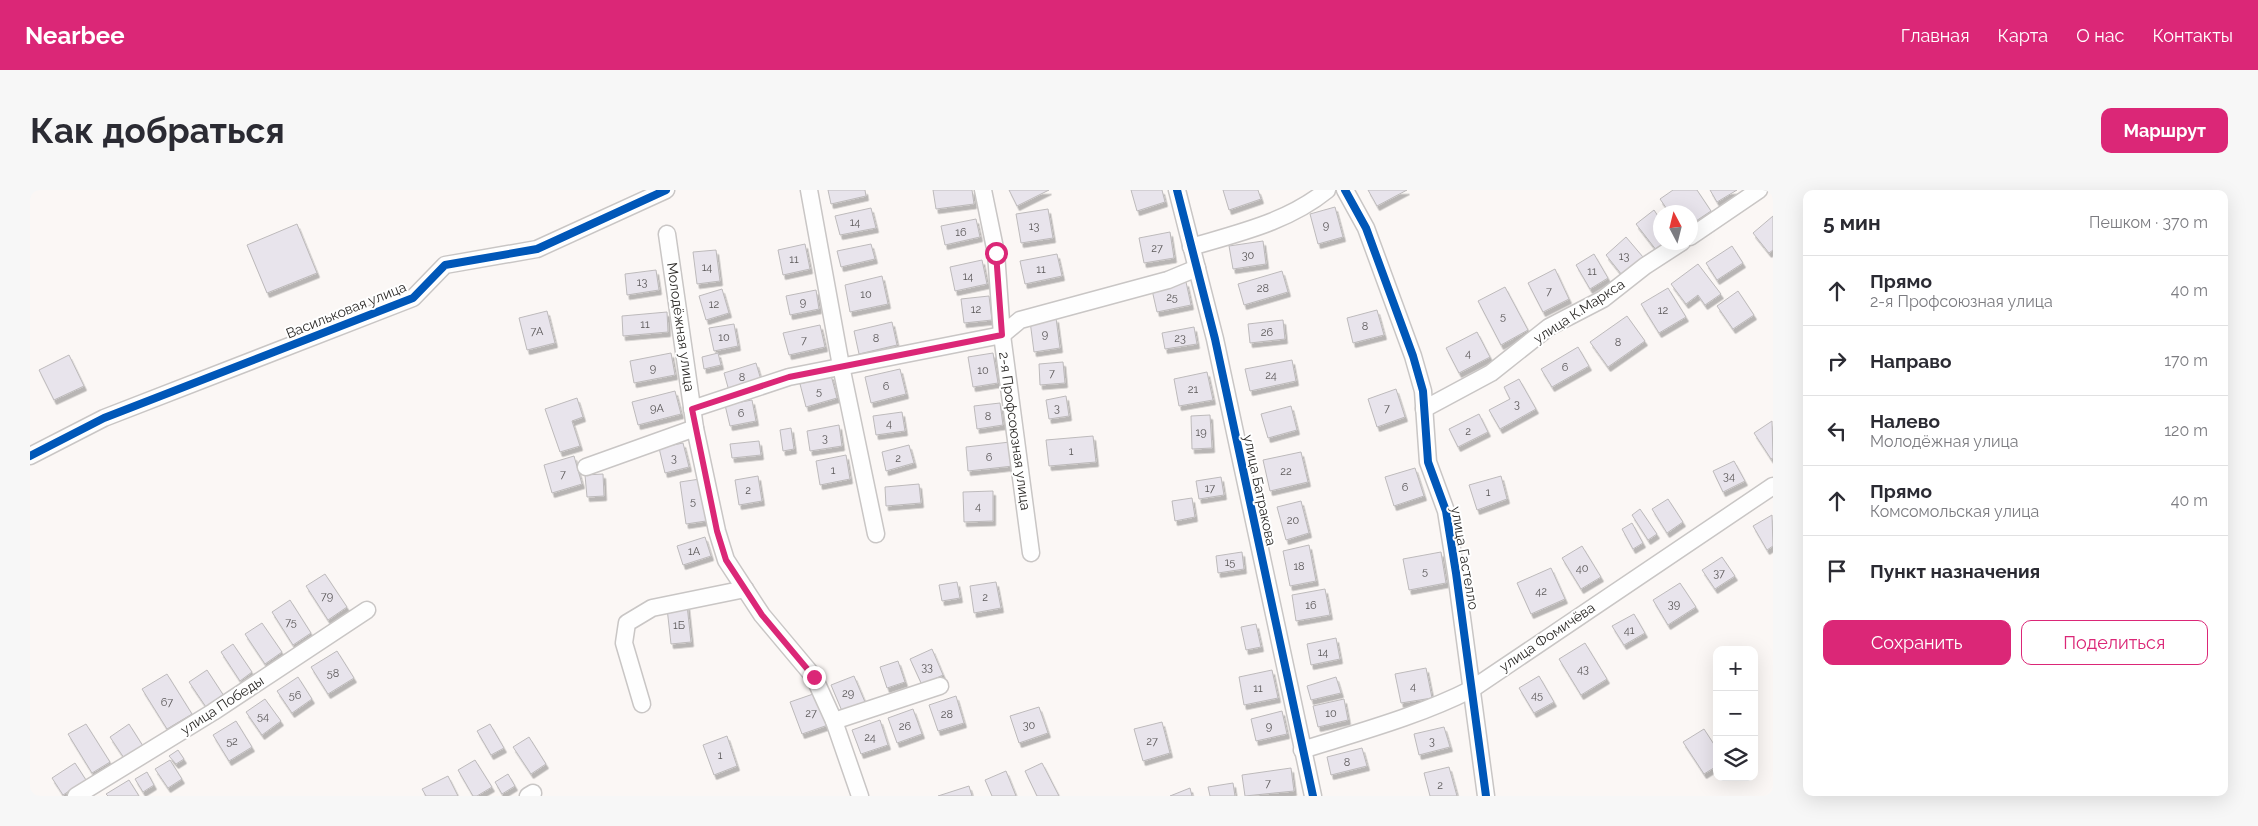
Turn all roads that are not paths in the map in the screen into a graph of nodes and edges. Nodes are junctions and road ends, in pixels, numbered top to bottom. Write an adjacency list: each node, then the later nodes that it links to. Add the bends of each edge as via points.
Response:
1 (666, 190): 18 (street, Васильковая улица, via 537,249 445,265 414,298 104,418)
2 (809, 190): 14 (street)
3 (983, 190): 13 (street, 2-я Профсоюзная улица, via 996,253)
4 (1177, 190): 10 (street, улица Батракова)
5 (1326, 190): 10 (street, via 1313,201 1270,223)
6 (1345, 190): 16 (street, улица Гастелло, via 1366,228 1413,356)
7 (1759, 190): 8 (street)
8 (1698, 232)
9 (668, 234): 15 (street, Молодёжная улица)
10 (1191, 247): 12 (street, улица Батракова)
11 (1670, 250): 16 (street, улица К.Маркса, via 1603,299 1549,328 1491,373)
12 (1197, 268): 13 (street, via 1168,280 1020,320); 29 (street, улица Батракова)
13 (1002, 335): 14 (street); 22 (street, 2-я Профсоюзная улица)
14 (841, 366): 15 (street, via 789,377); 21 (street)
15 (692, 409): 17 (street, Молодёжная улица)
16 (1424, 409): 26 (street, улица Гастелло, via 1428,462 1446,511)
17 (695, 428): 19 (street); 23 (street, Молодёжная улица, via 726,560)
18 (30, 456)
19 (586, 467)
20 (1773, 486): 26 (street, улица Фомичёва)
21 (876, 534)
22 (1031, 553)
23 (745, 589): 27 (street, via 652,608 627,623 624,643); 28 (street, Молодёжная улица, via 762,615 814,677)
24 (367, 610): 30 (street, улица Победы)
25 (940, 686): 28 (street)
26 (1472, 689): 29 (street, улица Фомичёва, via 1401,718); 34 (street, улица Гастелло)
27 (642, 704)
28 (834, 721): 32 (street, Молодёжная улица)
29 (1302, 750): 33 (street, улица Батракова)
30 (95, 791): 31 (street, улица Победы)
31 (76, 796)
32 (860, 796)
33 (1313, 796)
34 (1486, 796)

